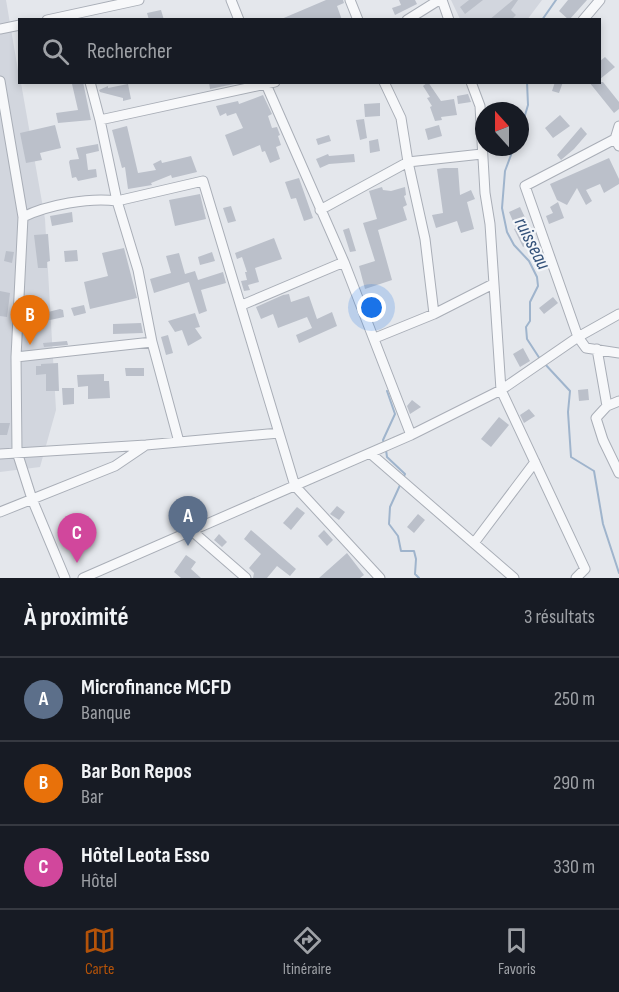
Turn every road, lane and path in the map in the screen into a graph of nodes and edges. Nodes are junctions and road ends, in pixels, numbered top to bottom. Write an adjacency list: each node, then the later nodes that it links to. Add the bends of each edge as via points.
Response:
1 (139, 0): 6 (street)
2 (231, 0): 7 (street)
3 (350, 0): 8 (street)
4 (441, 0): 9 (street); 10 (street)
5 (600, 0): 11 (street)
6 (72, 17)
7 (238, 18)
8 (357, 18)
9 (410, 18)
10 (448, 18)
11 (585, 18)
12 (18, 25): 13 (street)
13 (0, 29)
14 (0, 81): 29 (street)
15 (91, 84): 21 (street)
16 (263, 84): 21 (street)
17 (268, 84): 28 (street)
18 (385, 84): 26 (street, via 401,118)
19 (472, 84): 20 (street)
20 (478, 102)
21 (100, 120): 27 (street)
22 (619, 126): 23 (street)
23 (617, 143): 35 (street, via 525,186)
24 (475, 155): 26 (street)
25 (482, 156): 31 (street)
26 (408, 162): 28 (street); 33 (street, via 425,238)
27 (117, 201): 29 (street, via 100,199 70,204); 32 (street, via 204,181); 37 (street, via 138,270)
28 (320, 210): 30 (street)
29 (23, 217): 40 (street)
30 (344, 262): 32 (street); 36 (street)
31 (493, 284): 33 (street); 41 (street)
32 (242, 305): 44 (street)
33 (434, 314): 36 (street)
34 (619, 314): 35 (street)
35 (578, 337): 38 (street, via 586,348); 41 (street)
36 (375, 338): 45 (street)
37 (152, 342): 40 (street); 46 (street)
38 (597, 349): 39 (street); 43 (street)
39 (619, 353)
40 (16, 357): 48 (street)
41 (501, 390): 45 (street); 51 (street)
42 (619, 401): 43 (street)
43 (607, 406): 52 (street, via 596,418)
44 (279, 433): 46 (street); 53 (street)
45 (411, 435): 49 (street)
46 (179, 442): 47 (street)
47 (146, 445): 48 (street); 54 (street, via 115,466)
48 (17, 452): 50 (street); 54 (street)
49 (370, 453): 53 (street); 57 (street)
50 (0, 454)
51 (535, 462): 57 (street); 59 (street)
52 (619, 473)
53 (295, 486): 56 (street); 64 (street)
54 (32, 498): 55 (street); 60 (street)
55 (0, 512)
56 (192, 531): 58 (street); 63 (street)
57 (474, 543): 65 (street)
58 (100, 571): 61 (street); 62 (street)
59 (587, 573): 66 (street)
60 (65, 578)
61 (83, 578)
62 (109, 578)
63 (246, 578)
64 (380, 578)
65 (514, 578)
66 (576, 578)

